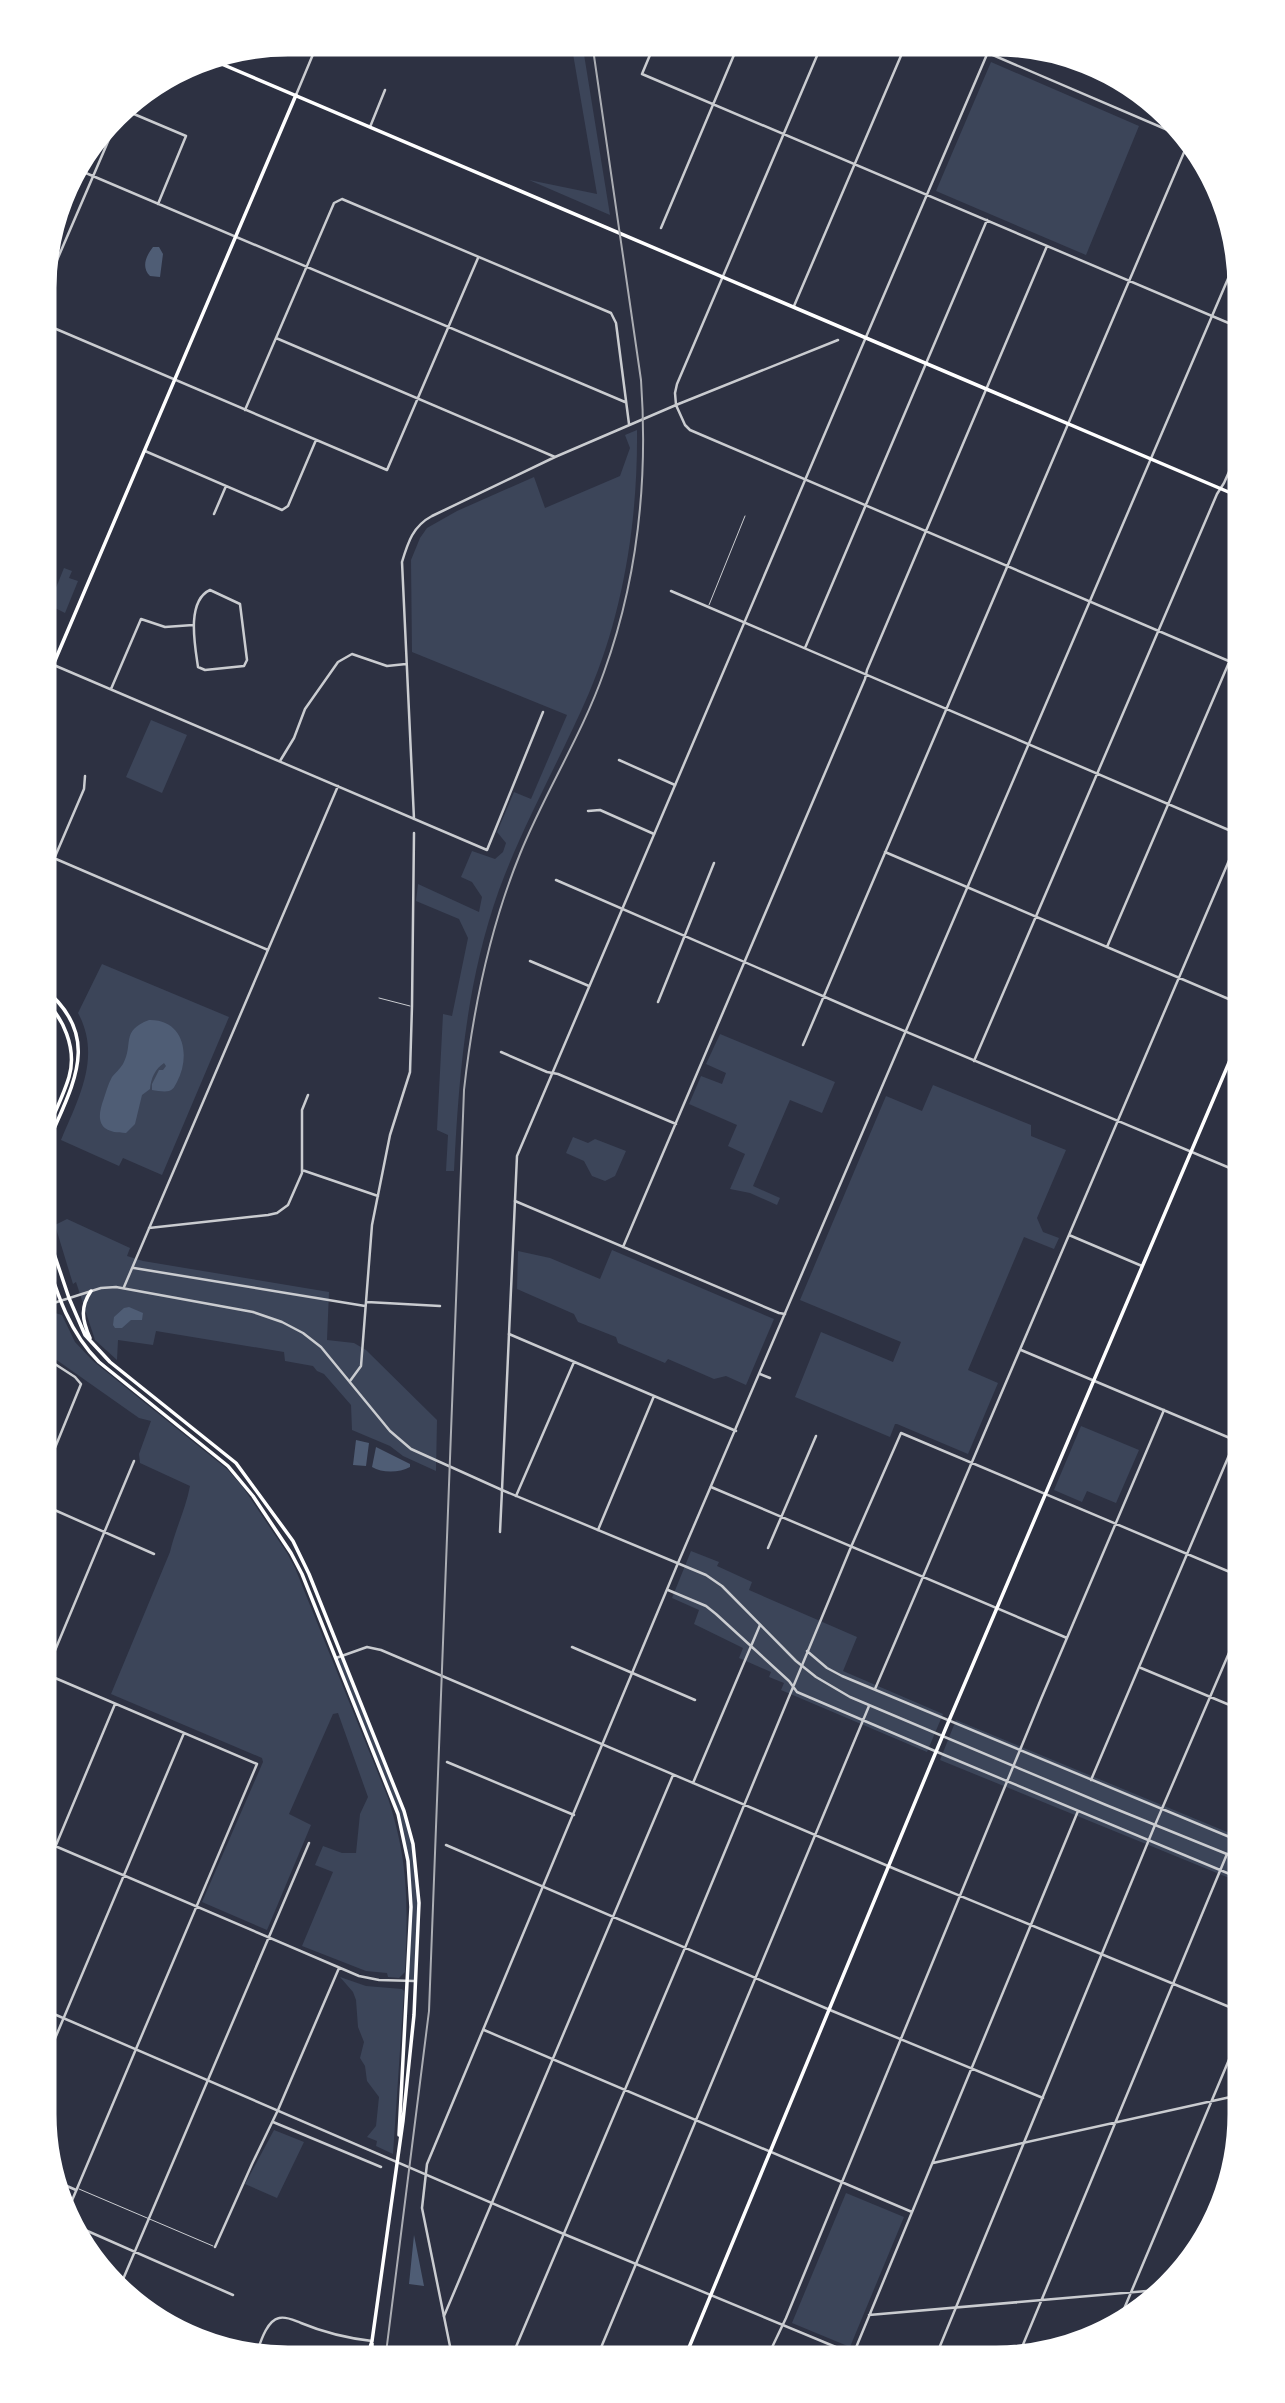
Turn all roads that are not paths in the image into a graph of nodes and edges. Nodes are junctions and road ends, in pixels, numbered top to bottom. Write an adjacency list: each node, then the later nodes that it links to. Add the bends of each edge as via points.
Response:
1 (314, 52): 11 (street)
2 (651, 52): 12 (street, via 642,74)
3 (735, 52): 12 (street)
4 (819, 52): 17 (street)
5 (903, 52): 19 (street)
6 (987, 53): 15 (street); 22 (street)
7 (226, 61): 9 (street)
8 (220, 63): 9 (main road)
9 (225, 65): 11 (main road)
10 (386, 90): 14 (street)
11 (296, 95): 14 (main road); 26 (main road)
12 (713, 104): 17 (street); 25 (street)
13 (131, 113): 23 (street, via 186,136)
14 (370, 127): 32 (main road)
15 (1174, 133)
16 (110, 134): 21 (street)
17 (784, 134): 19 (street); 32 (street)
18 (1186, 148): 33 (street)
19 (855, 164): 22 (street); 34 (street)
20 (83, 172): 21 (street)
21 (93, 176): 23 (street); 29 (street)
22 (927, 194): 24 (street); 39 (street)
23 (158, 204): 26 (street)
24 (987, 220): 27 (street); 42 (street)
25 (661, 228)
26 (235, 237): 30 (street); 43 (main road)
27 (1047, 246): 33 (street); 44 (street)
28 (478, 258): 30 (street, via 337,199); 38 (street); 46 (street, via 611,313)
29 (54, 267)
30 (306, 267): 38 (street); 40 (street)
31 (1232, 270): 35 (street)
32 (723, 277): 34 (main road); 47 (street, via 677,384)
33 (1129, 281): 35 (street); 49 (street)
34 (794, 306): 39 (main road)
35 (1212, 316): 36 (street); 54 (street)
36 (1232, 324)
37 (52, 327): 43 (street)
38 (449, 328): 45 (street); 46 (street)
39 (866, 337): 42 (main road); 56 (street)
40 (276, 338): 45 (street); 48 (street)
41 (838, 340): 47 (street)
42 (926, 363): 44 (main road); 60 (street)
43 (174, 380): 48 (street); 52 (main road)
44 (987, 389): 49 (main road); 63 (street)
45 (418, 399): 51 (street, via 387,470); 53 (street)
46 (625, 402): 50 (street)
47 (676, 404): 50 (street); 56 (street, via 690,430)
48 (245, 410): 51 (street)
49 (1068, 423): 54 (main road); 64 (street)
50 (629, 425): 53 (street)
51 (316, 440): 57 (street, via 284,510)
52 (144, 451): 57 (street); 75 (main road)
53 (555, 457): 76 (street, via 432,516 413,532 402,562)
54 (1150, 459): 58 (main road); 66 (street)
55 (1232, 463): 58 (street)
56 (806, 479): 60 (street); 68 (street)
57 (226, 486): 61 (street)
58 (1220, 488): 59 (main road); 70 (street)
59 (1232, 493)
60 (866, 506): 63 (street); 71 (street)
61 (214, 514)
62 (745, 516): 67 (lane)
63 (926, 531): 64 (street); 77 (street)
64 (1008, 566): 66 (street); 79 (street)
65 (671, 591): 67 (street)
66 (1090, 601): 70 (street); 81 (street)
67 (708, 607): 68 (street)
68 (744, 622): 71 (street); 86 (street)
69 (193, 625): 69 (street, via 200,669 246,664 238,602 207,590); 78 (street, via 165,627 141,619)
70 (1158, 630): 73 (street); 84 (street)
71 (805, 648): 77 (street)
72 (1232, 655): 73 (street)
73 (1229, 662): 74 (street); 88 (street)
74 (1232, 663)
75 (53, 664): 78 (street)
76 (406, 664): 83 (street, via 387,666 352,654 338,662 305,709); 90 (street)
77 (866, 674): 79 (street); 106 (street)
78 (111, 689): 83 (street)
79 (947, 709): 81 (street); 94 (street)
80 (543, 712): 90 (street, via 487,850)
81 (1029, 744): 84 (street); 99 (street)
82 (619, 760): 86 (street)
83 (280, 761): 87 (street)
84 (1097, 773): 88 (street); 101 (street)
85 (85, 776): 96 (street, via 84,789)
86 (675, 785): 93 (street)
87 (338, 786): 90 (street); 104 (street)
88 (1168, 804): 91 (street); 103 (street)
89 (588, 811): 93 (street, via 600,810)
90 (414, 819)
91 (1232, 832)
92 (414, 833): 114 (street)
93 (654, 834): 100 (street)
94 (886, 852): 99 (street); 110 (street)
95 (1232, 854): 107 (street)
96 (54, 859): 104 (street)
97 (714, 863): 102 (street)
98 (556, 880): 100 (street)
99 (968, 887): 101 (street); 116 (street)
100 (622, 908): 102 (street); 108 (street)
101 (1036, 916): 103 (street); 120 (street)
102 (684, 934): 106 (street); 113 (street)
103 (1107, 947): 107 (street)
104 (268, 950): 132 (street)
105 (530, 961): 108 (street)
106 (745, 962): 110 (street); 125 (street)
107 (1179, 977): 112 (street); 124 (street)
108 (589, 986): 121 (street)
109 (52, 996): 126 (main road, via 73,1024 78,1062)
110 (824, 996): 116 (street); 117 (street)
111 (379, 998): 114 (lane)
112 (1232, 1000)
113 (658, 1002)
114 (412, 1006): 130 (street, via 410,1072 390,1135)
115 (52, 1010): 123 (main road, via 64,1028 71,1060)
116 (905, 1032): 120 (street); 146 (street)
117 (803, 1045)
118 (500, 1052): 121 (street)
119 (1232, 1055): 127 (main road)
120 (974, 1061): 124 (street)
121 (553, 1072): 125 (street); 131 (street, via 517,1156)
122 (308, 1095): 129 (street, via 302,1110)
123 (52, 1117)
124 (1116, 1122): 127 (street); 133 (street)
125 (676, 1124): 134 (street)
126 (52, 1134)
127 (1190, 1152): 128 (street); 136 (main road)
128 (1232, 1169)
129 (302, 1170): 130 (street); 132 (street, via 290,1201 277,1213)
130 (378, 1196): 144 (street)
131 (515, 1200): 134 (street); 147 (street)
132 (149, 1228): 137 (street)
133 (1069, 1235): 136 (street); 148 (street)
134 (623, 1247): 146 (street)
135 (52, 1248): 141 (main road)
136 (1142, 1266): 154 (main road)
137 (132, 1268): 139 (street); 144 (street)
138 (52, 1276): 142 (main road)
139 (124, 1287): 140 (street); 155 (street, via 282,1322 321,1347)
140 (92, 1291): 141 (street); 149 (main road, via 82,1314 89,1336)
141 (69, 1298): 142 (street); 149 (main road, via 80,1327)
142 (60, 1301): 143 (street); 192 (main road, via 76,1335 99,1362 239,1476 291,1553)
143 (52, 1304)
144 (365, 1304): 145 (street); 155 (street, via 361,1366)
145 (440, 1306)
146 (785, 1314): 152 (street)
147 (509, 1334): 151 (street); 166 (street)
148 (1020, 1350): 154 (street); 164 (street)
149 (107, 1359): 191 (main road, via 246,1474 302,1558)
150 (52, 1362): 162 (street, via 81,1386)
151 (574, 1362): 156 (street); 168 (street)
152 (760, 1374): 153 (street); 158 (street)
153 (771, 1378)
154 (1093, 1380): 157 (street); 167 (main road)
155 (350, 1381): 166 (street, via 390,1431 411,1449)
156 (654, 1396): 158 (street); 172 (street)
157 (1164, 1410): 160 (street); 171 (street)
158 (736, 1431): 165 (street)
159 (816, 1436): 170 (street)
160 (1232, 1438)
161 (1232, 1450): 178 (street)
162 (52, 1456)
163 (134, 1461): 173 (street)
164 (972, 1463): 167 (street); 175 (street, via 901,1433); 181 (street)
165 (711, 1488): 170 (street); 179 (street)
166 (502, 1490): 168 (street); 174 (street)
167 (1045, 1494): 171 (street); 183 (main road)
168 (516, 1496): 172 (street)
169 (52, 1509): 173 (street)
170 (781, 1518): 175 (street); 176 (street)
171 (1115, 1524): 178 (street); 185 (street)
172 (598, 1530): 179 (street)
173 (104, 1532): 177 (street); 190 (street)
174 (500, 1532)
175 (851, 1547): 181 (street); 189 (street)
176 (768, 1548)
177 (154, 1554)
178 (1188, 1554): 180 (street); 194 (street)
179 (678, 1563): 182 (street); 184 (street, via 722,1586)
180 (1232, 1573)
181 (922, 1577): 183 (street); 198 (street)
182 (668, 1590): 186 (street, via 706,1606); 195 (street)
183 (996, 1609): 185 (street); 205 (main road)
184 (760, 1625): 186 (street); 193 (street)
185 (1067, 1638): 209 (street)
186 (751, 1645): 197 (street); 216 (street)
187 (1232, 1646): 199 (street)
188 (572, 1647): 195 (street)
189 (807, 1651): 193 (street); 198 (street, via 827,1668)
190 (52, 1652)
191 (342, 1656): 192 (street); 208 (street, via 376,1648); 247 (main road, via 393,1781 413,1844 419,1903)
192 (336, 1658): 246 (main road, via 403,1836 410,1883)
193 (801, 1666): 197 (street); 202 (street)
194 (1140, 1668): 199 (street); 214 (street)
195 (633, 1674): 200 (street); 208 (street)
196 (52, 1677): 201 (street)
197 (793, 1686): 204 (street, via 797,1692); 217 (street)
198 (875, 1689): 205 (street)
199 (1210, 1697): 203 (street); 218 (street)
200 (695, 1700)
201 (116, 1704): 206 (street); 228 (street)
202 (869, 1705): 204 (street); 207 (street)
203 (1232, 1706)
204 (863, 1720): 210 (street); 222 (street)
205 (949, 1721): 207 (main road); 209 (street)
206 (184, 1733): 235 (street); 238 (street, via 257,1764)
207 (942, 1737): 210 (main road); 212 (street)
208 (604, 1745): 213 (street); 220 (street)
209 (1020, 1751): 212 (street); 214 (street)
210 (936, 1752): 215 (street); 232 (main road)
211 (447, 1762): 220 (street)
212 (1014, 1766): 215 (street); 221 (street)
213 (673, 1774): 216 (street); 239 (street)
214 (1091, 1780): 218 (street)
215 (1008, 1782): 219 (street); 237 (street)
216 (694, 1783): 217 (street)
217 (744, 1805): 222 (street); 242 (street)
218 (1162, 1810): 221 (street); 224 (street)
219 (1078, 1811): 223 (street); 240 (street)
220 (574, 1815): 236 (street)
221 (1155, 1825): 223 (street); 230 (street)
222 (815, 1835): 232 (street); 245 (street)
223 (1149, 1839): 233 (street); 243 (street)
224 (1232, 1839)
225 (309, 1843): 241 (street)
226 (446, 1844): 236 (street)
227 (52, 1845): 228 (street)
228 (55, 1846): 229 (street); 235 (street)
229 (52, 1853)
230 (1227, 1854): 231 (street); 233 (street)
231 (1232, 1856)
232 (889, 1867): 237 (street); 250 (main road)
233 (1220, 1869): 234 (street); 248 (street)
234 (1232, 1874)
235 (124, 1876): 238 (street); 252 (street)
236 (544, 1887): 239 (street); 253 (street)
237 (960, 1896): 240 (street); 254 (street)
238 (196, 1907): 241 (street); 256 (street)
239 (614, 1917): 242 (street); 258 (street)
240 (1031, 1926): 243 (street); 259 (street)
241 (268, 1938): 244 (street); 260 (street)
242 (685, 1948): 245 (street); 261 (street)
243 (1101, 1955): 248 (street); 263 (street)
244 (339, 1968): 246 (street, via 359,1976); 265 (street)
245 (756, 1978): 250 (street); 266 (street)
246 (408, 1981): 247 (street); 270 (main road)
247 (415, 1981): 270 (main road)
248 (1171, 1985): 249 (street); 268 (street)
249 (1232, 2009)
250 (830, 2010): 254 (street); 271 (main road)
251 (52, 2013): 252 (street)
252 (64, 2018): 255 (street); 256 (street)
253 (484, 2030): 258 (street); 295 (street, via 425,2175 422,2208)
254 (901, 2039): 259 (street); 274 (street)
255 (52, 2046)
256 (136, 2049): 260 (street); 276 (street)
257 (1232, 2053): 264 (street)
258 (554, 2060): 261 (street); 278 (street)
259 (971, 2068): 263 (street); 272 (street)
260 (207, 2080): 265 (street); 280 (street)
261 (625, 2091): 266 (street); 282 (street)
262 (1232, 2097): 264 (street)
263 (1043, 2098): 269 (street)
264 (1212, 2101): 268 (street); 288 (street)
265 (278, 2110): 267 (street); 278 (street)
266 (696, 2121): 271 (street); 285 (street)
267 (273, 2122): 273 (street); 283 (street)
268 (1114, 2122): 269 (street); 291 (street)
269 (1024, 2144): 272 (street); 292 (street)
270 (398, 2153): 297 (main road)
271 (771, 2153): 274 (street); 290 (main road)
272 (932, 2164): 279 (street)
273 (381, 2167)
274 (841, 2183): 279 (street); 296 (street)
275 (63, 2184): 276 (street)
276 (76, 2189): 277 (street); 280 (lane)
277 (70, 2203)
278 (493, 2203): 282 (street); 295 (street)
279 (912, 2212): 294 (street)
280 (149, 2219): 283 (lane); 284 (street)
281 (82, 2229): 284 (street)
282 (565, 2234): 285 (street); 303 (street)
283 (215, 2247)
284 (135, 2251): 286 (street); 289 (street)
285 (636, 2264): 290 (street); 304 (street)
286 (122, 2281)
287 (1152, 2291): 288 (street)
288 (1131, 2293): 291 (street); 293 (street)
289 (233, 2295)
290 (712, 2296): 296 (street); 305 (main road)
291 (1041, 2302): 292 (street); 299 (street)
292 (955, 2309): 294 (street); 309 (street)
293 (1122, 2314)
294 (869, 2315): 308 (street)
295 (444, 2316): 302 (street)
296 (781, 2325): 306 (street); 307 (street)
297 (372, 2341): 298 (street, via 329,2334 279,2318 272,2322); 300 (main road); 301 (main road)
298 (259, 2348)
299 (1021, 2349)
300 (369, 2350)
301 (372, 2350)
302 (451, 2350)
303 (515, 2350)
304 (600, 2350)
305 (688, 2350)
306 (770, 2350)
307 (840, 2350)
308 (854, 2350)
309 (938, 2350)

